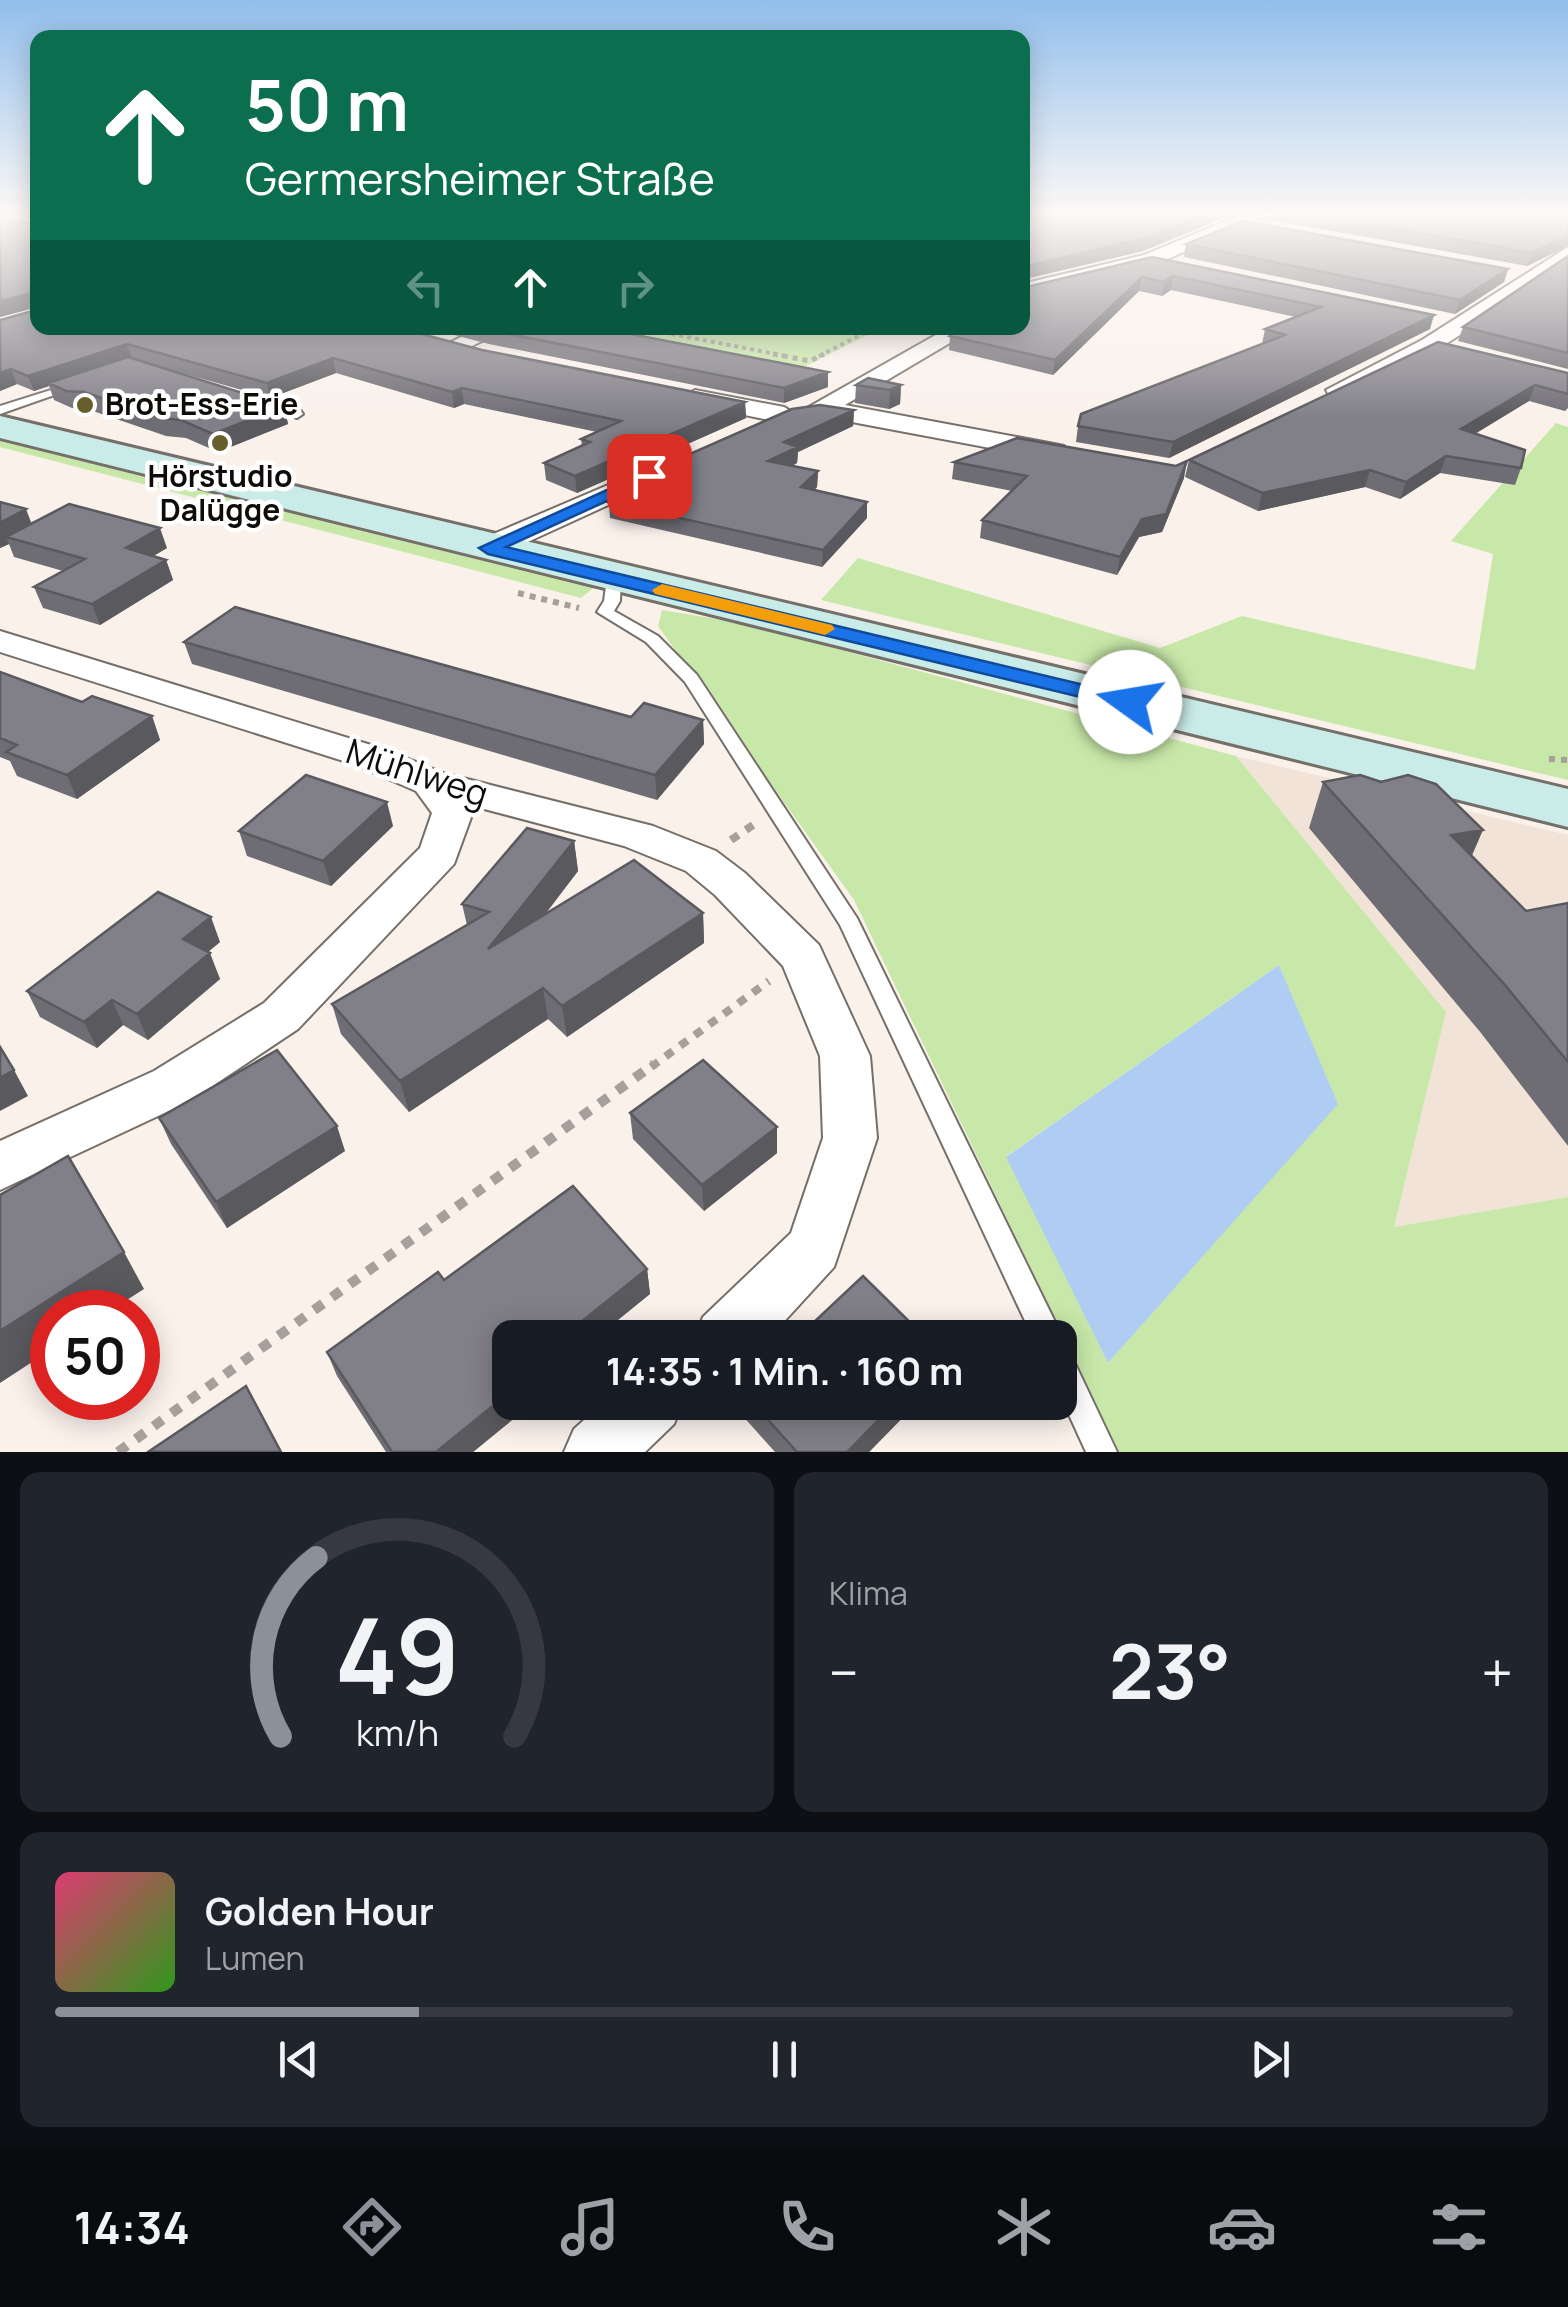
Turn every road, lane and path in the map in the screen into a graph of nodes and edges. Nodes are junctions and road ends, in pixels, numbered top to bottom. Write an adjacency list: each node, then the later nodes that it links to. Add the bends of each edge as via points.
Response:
1 (1510, 284): 3 (street)
2 (1421, 317): 3 (street)
3 (1460, 325): 9 (street)
4 (475, 335): 11 (street, via 448,343)
5 (677, 335): 8 (path, via 810,361)
6 (860, 335): 8 (path)
7 (951, 335): 17 (street)
8 (847, 342): 10 (path)
9 (1430, 345): 12 (street); 16 (street)
10 (859, 346)
11 (485, 354)
12 (1465, 354)
13 (83, 383): 18 (lane)
14 (676, 394): 20 (street)
15 (242, 398): 19 (lane)
16 (1310, 404)
17 (820, 408): 20 (street); 23 (street)
18 (0, 410)
19 (297, 414)
20 (784, 415): 22 (street)
21 (0, 427): 25 (main road)
22 (748, 431)
23 (1085, 458)
24 (676, 464): 25 (street)
25 (488, 548): 26 (main road)
26 (614, 578): 29 (main road); 30 (lane, via 605,612 652,639 691,679)
27 (0, 641): 28 (street, Mühlweg, via 370,757)
28 (430, 782): 31 (street, Mühlweg, via 638,836); 33 (street, via 453,812 439,854 282,1016 172,1086)
29 (1568, 808)
30 (775, 809): 31 (path); 35 (lane, via 850,923)
31 (702, 862): 32 (street, Mühlweg)
32 (803, 957): 34 (street, via 845,1056 850,1138 814,1248); 38 (path)
33 (0, 1166)
34 (746, 1320)
35 (1039, 1320)
36 (1077, 1399): 40 (lane)
37 (632, 1420): 39 (street)
38 (118, 1452)
39 (596, 1452)
40 (1102, 1452)

